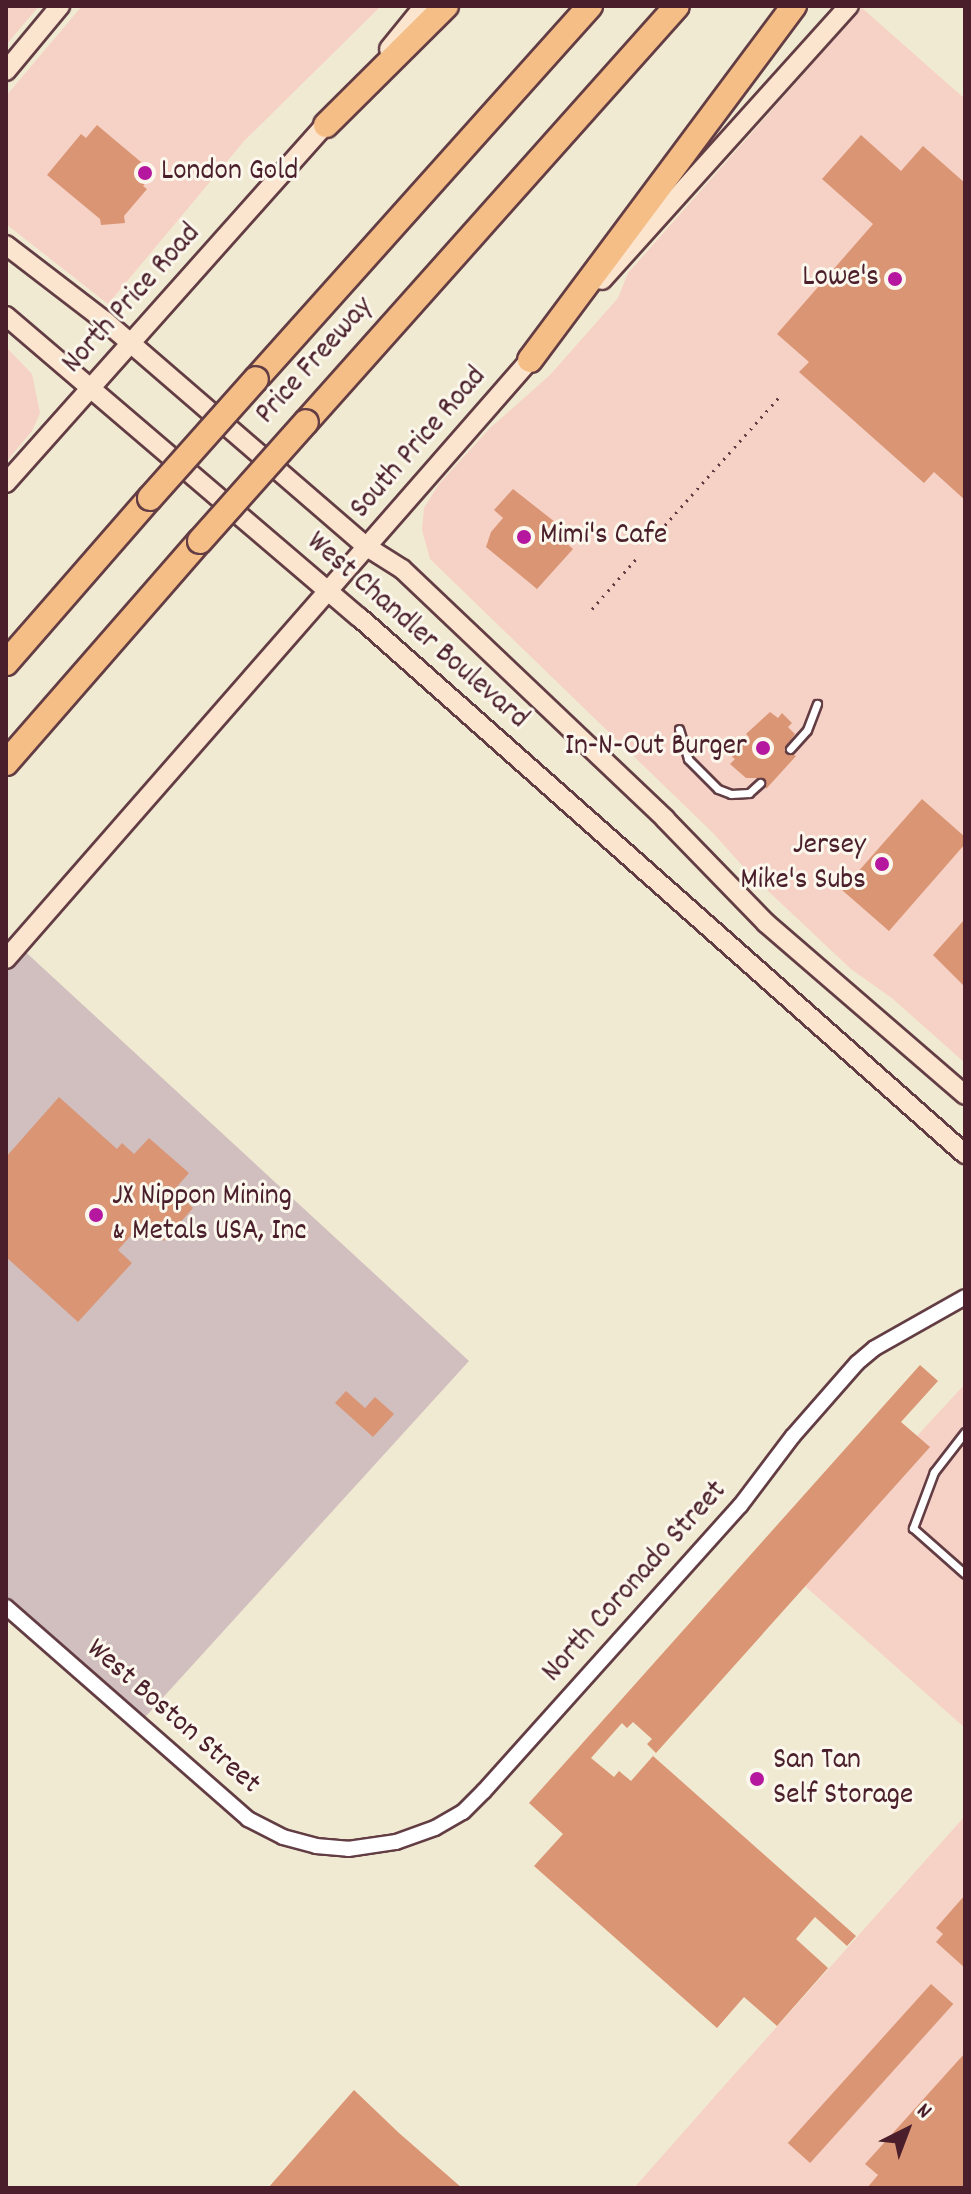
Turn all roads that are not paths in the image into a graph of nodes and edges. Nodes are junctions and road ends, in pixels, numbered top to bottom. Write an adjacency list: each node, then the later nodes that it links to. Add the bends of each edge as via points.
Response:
1 (60, 6): 8 (main road)
2 (424, 6): 9 (main road, North Price Road)
3 (446, 6): 9 (highway)
4 (590, 6): 18 (highway, Price Freeway, bridge)
5 (677, 6): 22 (highway, Price Freeway, bridge)
6 (794, 6): 13 (highway)
7 (849, 6): 13 (main road, South Price Road)
8 (6, 71)
9 (326, 125): 12 (main road, North Price Road)
10 (6, 245): 12 (main road, West Chandler Boulevard)
11 (6, 316): 14 (main road, West Chandler Boulevard)
12 (131, 343): 14 (main road, North Price Road); 16 (main road, West Chandler Boulevard)
13 (530, 360): 16 (main road, South Price Road)
14 (91, 389): 15 (main road, North Price Road); 17 (main road, West Chandler Boulevard)
15 (6, 483)
16 (367, 547): 17 (main road, South Price Road); 25 (main road, West Chandler Boulevard, via 402,569 793,948)
17 (328, 591): 24 (main road, South Price Road); 26 (main road, West Chandler Boulevard)
18 (6, 663)
19 (817, 704): 21 (lane, via 807,730)
20 (679, 729): 23 (lane, via 688,759 718,789 749,793)
21 (790, 749)
22 (6, 763)
23 (760, 783)
24 (6, 959)
25 (965, 1095)
26 (965, 1154)
27 (965, 1297): 31 (street, North Coronado Street, via 875,1348 830,1390 740,1506 471,1805 435,1828 396,1842 348,1849)
28 (965, 1432): 29 (lane, via 934,1472 913,1528)
29 (965, 1574)
30 (6, 1607): 31 (street, West Boston Street, via 241,1814 283,1837)
31 (316, 1846)

